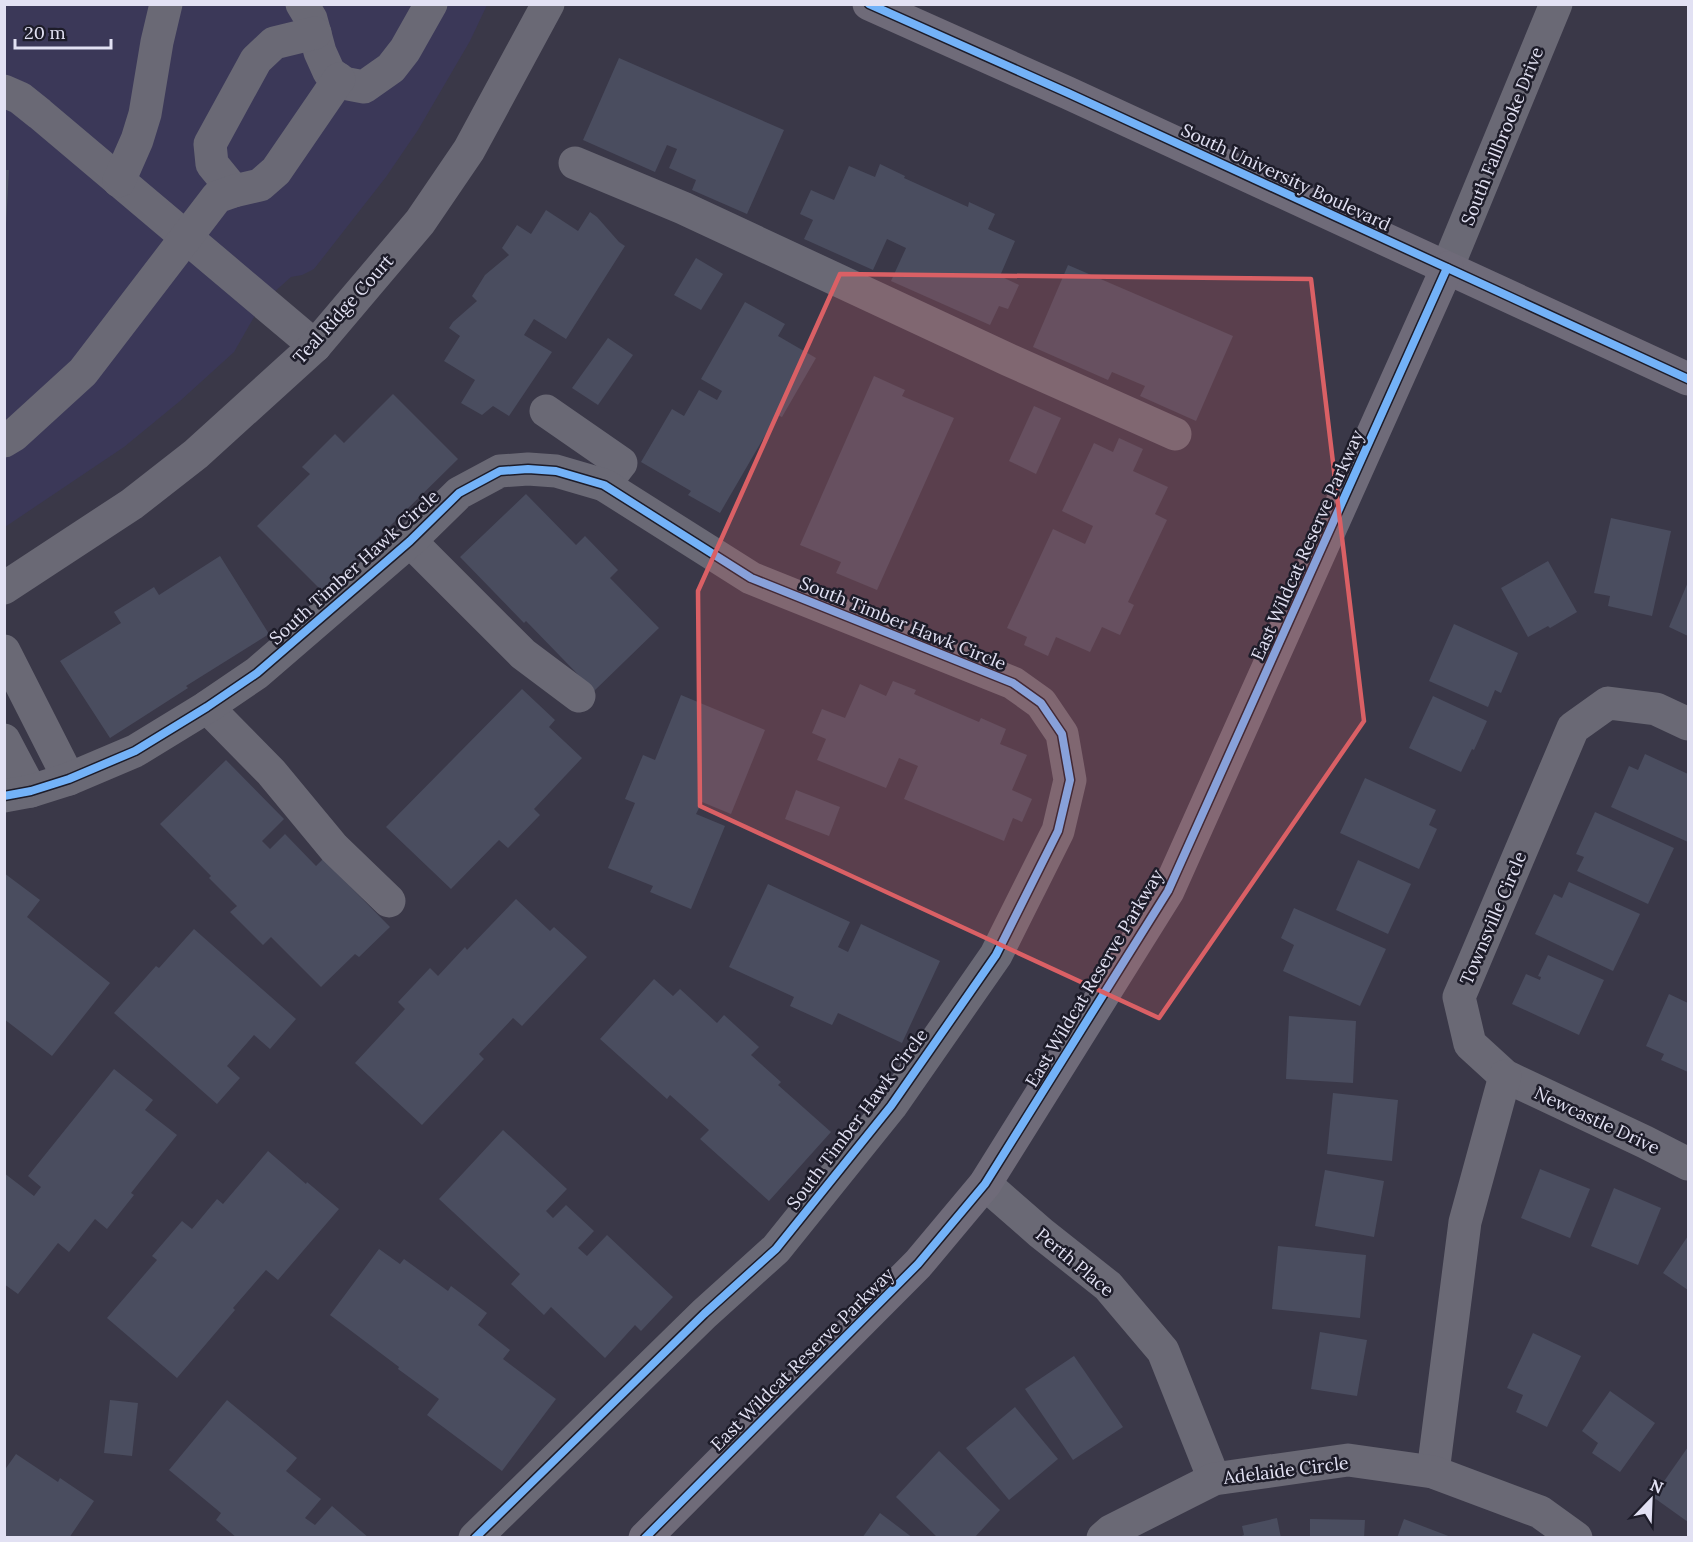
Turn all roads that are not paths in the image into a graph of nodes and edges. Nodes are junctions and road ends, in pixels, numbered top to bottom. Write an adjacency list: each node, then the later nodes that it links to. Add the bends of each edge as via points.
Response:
1 (166, 4): 10 (street, via 145,114)
2 (431, 4): 7 (street, via 391,68 364,87)
3 (548, 4): 14 (street, Teal Ridge Court, via 469,150 420,222)
4 (869, 4): 13 (main road, South University Boulevard)
5 (1556, 4): 13 (street, South Fallbrooke Drive)
6 (309, 19): 7 (street, via 320,52 330,72); 11 (street, via 256,60 210,144 212,164)
7 (339, 79): 11 (street, via 276,171 260,185)
8 (4, 92): 10 (street, via 20,98)
9 (575, 163): 17 (street, via 683,208)
10 (119, 181): 12 (street)
11 (234, 191): 12 (street, via 217,197)
12 (187, 237): 14 (street); 18 (street, via 83,372)
13 (1448, 268): 15 (main road, South University Boulevard); 32 (main road, East Wildcat Reserve Parkway, via 1168,891)
14 (315, 346): 21 (street, Teal Ridge Court, via 196,454 132,504)
15 (1689, 379)
16 (546, 411): 19 (street, via 621,463)
17 (1175, 434)
18 (4, 441)
19 (604, 484): 20 (street, South Timber Hawk Circle, via 556,471 500,471 459,494); 35 (street, South Timber Hawk Circle, via 751,578 1013,683 1041,703 1062,734 1070,780 1058,831 996,955 891,1106 776,1249)
20 (410, 541): 23 (street, via 523,654); 24 (street, South Timber Hawk Circle, via 257,674)
21 (4, 588)
22 (4, 651): 27 (street)
23 (579, 696)
24 (207, 706): 27 (street, South Timber Hawk Circle, via 135,751); 29 (street, via 271,772 334,848)
25 (1689, 724): 30 (street, Townsville Circle, via 1656,709 1608,703 1573,728 1459,997 1470,1044)
26 (4, 740): 28 (street)
27 (69, 779): 28 (street, South Timber Hawk Circle)
28 (18, 794)
29 (389, 901)
30 (1505, 1076): 31 (street, Newcastle Drive); 33 (street, via 1465,1222)
31 (1689, 1164)
32 (985, 1184): 34 (street, Perth Place, via 1108,1286 1162,1351); 36 (main road, East Wildcat Reserve Parkway, via 918,1264)
33 (1433, 1472): 34 (street, Adelaide Circle, via 1348,1460); 38 (street, Adelaide Circle, via 1540,1512)
34 (1214, 1479): 37 (street, Adelaide Circle)
35 (475, 1538)
36 (645, 1538)
37 (1103, 1538)
38 (1576, 1538)

